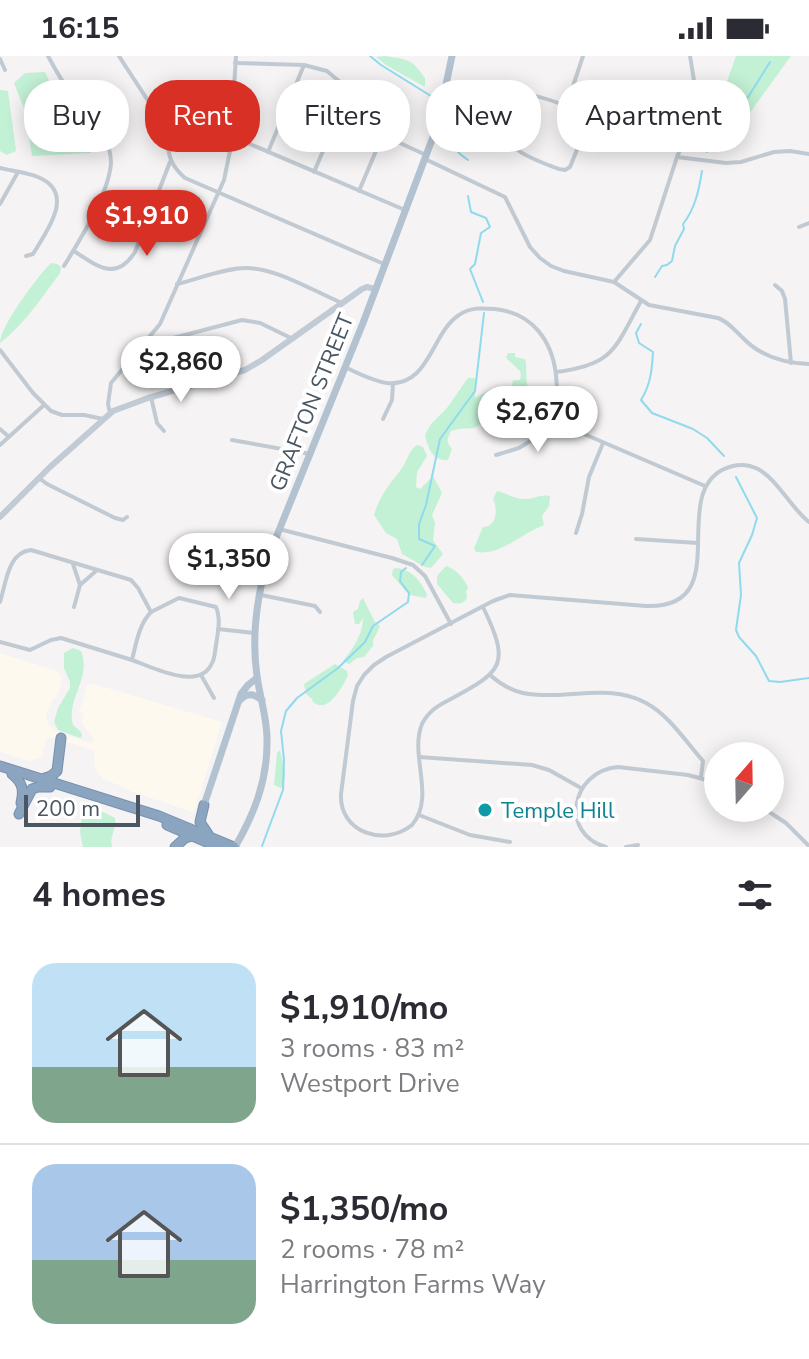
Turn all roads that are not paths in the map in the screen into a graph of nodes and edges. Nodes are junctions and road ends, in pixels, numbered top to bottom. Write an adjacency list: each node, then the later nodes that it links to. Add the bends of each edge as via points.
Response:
1 (48, 56): 37 (street, via 110,151 108,177)
2 (119, 56): 27 (street, via 160,120)
3 (236, 56): 8 (street)
4 (452, 56): 13 (main road, GRAFTON STREET)
5 (583, 56): 14 (street)
6 (690, 56): 26 (street, via 695,111)
7 (0, 59): 10 (street)
8 (235, 63): 9 (street); 11 (street)
9 (304, 65): 12 (street); 18 (street)
10 (5, 70)
11 (234, 80)
12 (338, 80)
13 (447, 80)
14 (575, 80)
15 (410, 148): 25 (street)
16 (260, 149): 18 (street)
17 (229, 152): 32 (street)
18 (268, 152): 30 (street)
19 (323, 152): 30 (street)
20 (376, 152): 31 (street)
21 (428, 152): 25 (main road, GRAFTON STREET)
22 (521, 152): 23 (street, via 562,170 568,169)
23 (577, 152)
24 (809, 154): 26 (street, via 774,152 726,163)
25 (426, 157): 34 (main road, GRAFTON STREET); 41 (street, via 505,197 527,241 546,263)
26 (677, 157): 41 (street, via 651,239)
27 (170, 162): 32 (street, via 185,178); 37 (street, via 126,264 106,269)
28 (0, 168): 29 (street)
29 (18, 172): 33 (street); 38 (street, via 47,182 58,205 33,254)
30 (314, 172): 31 (street)
31 (359, 191): 34 (street)
32 (218, 193): 39 (street); 42 (street)
33 (0, 204)
34 (405, 210): 39 (main road, GRAFTON STREET)
35 (809, 223): 36 (street)
36 (799, 227)
37 (73, 250): 40 (street)
38 (26, 256)
39 (384, 264): 44 (main road, GRAFTON STREET)
40 (64, 266)
41 (614, 282): 45 (street)
42 (177, 284): 46 (street, via 250,268); 48 (street, via 160,324)
43 (775, 285): 50 (street, via 785,299)
44 (375, 289): 46 (street, via 364,288); 52 (main road, GRAFTON STREET)
45 (641, 301): 50 (street, via 723,320 755,349); 53 (street, via 603,359)
46 (343, 303): 47 (street)
47 (293, 338): 48 (street, via 242,320); 55 (street, via 245,370)
48 (141, 347): 57 (street, via 110,384)
49 (0, 350): 56 (street)
50 (791, 363): 51 (street)
51 (809, 364)
52 (345, 367): 54 (street); 66 (main road, GRAFTON STREET)
53 (556, 372): 54 (street, via 551,350 535,326 510,312 478,308 454,319 417,374); 59 (street)
54 (393, 383): 58 (street)
55 (151, 397): 57 (street, via 122,406); 61 (street)
56 (44, 405): 57 (street, via 62,415); 62 (street)
57 (107, 418): 68 (street)
58 (383, 419)
59 (566, 419): 64 (street, via 577,431); 67 (street, via 532,441)
60 (0, 429): 62 (street)
61 (164, 431)
62 (8, 436): 65 (street)
63 (232, 440): 66 (street)
64 (603, 443): 69 (street); 74 (street)
65 (0, 445)
66 (310, 454): 73 (main road, GRAFTON STREET)
67 (496, 455)
68 (39, 478): 70 (street); 71 (street, via 115,518)
69 (705, 486): 72 (street, via 726,468 754,468); 76 (street)
70 (0, 517)
71 (127, 517)
72 (809, 522)
73 (279, 529): 80 (main road, GRAFTON STREET); 86 (street, via 413,565 428,580)
74 (576, 533)
75 (636, 539): 76 (street)
76 (698, 543): 83 (street, via 691,587 667,606 521,595)
77 (73, 563): 78 (street); 79 (street); 81 (street, via 22,551 12,563)
78 (98, 570): 79 (street); 84 (street, via 133,581)
79 (80, 585): 82 (street)
80 (259, 594): 85 (street, via 315,606); 88 (main road, GRAFTON STREET)
81 (0, 602)
82 (74, 607)
83 (483, 607): 86 (street); 92 (street, via 499,650)
84 (151, 612): 87 (street, via 178,598 199,602 217,609); 90 (street, via 141,626)
85 (320, 612)
86 (451, 624): 107 (street, via 374,665 360,681 353,701 341,800 347,821 363,835 385,839 405,832)
87 (218, 629): 88 (street); 91 (street, via 213,662)
88 (254, 633): 93 (main road, GRAFTON STREET)
89 (0, 642): 90 (street, via 27,650 61,638)
90 (132, 660): 91 (street, via 186,678)
91 (201, 675): 94 (street)
92 (490, 675): 97 (street, via 429,713 420,730); 100 (street, via 525,693 618,694 647,703 703,761)
93 (257, 678): 95 (main road, GRAFTON STREET); 96 (main road)
94 (214, 698)
95 (262, 700): 96 (main road, via 248,694); 115 (main road, GRAFTON STREET, via 267,746 262,787 252,815)
96 (238, 702): 106 (main road)
97 (419, 757): 105 (street, via 530,765); 107 (street)
98 (0, 768): 99 (highway); 102 (highway)
99 (12, 774): 103 (highway); 103 (highway, via 23,788 19,814 32,789)
100 (701, 777): 101 (street); 105 (street, via 610,768)
101 (704, 778)
102 (41, 779): 104 (highway); 104 (highway, via 57,771 63,738 63,772)
103 (50, 787): 110 (highway)
104 (70, 787): 109 (highway)
105 (581, 788): 118 (street, via 576,806 580,827)
106 (204, 805): 109 (highway, via 193,820); 111 (highway, via 200,822)
107 (419, 815): 113 (street, via 470,835)
108 (784, 822): 116 (street)
109 (178, 823): 111 (highway)
110 (166, 825): 112 (highway); 117 (highway)
111 (210, 836): 115 (highway)
112 (196, 837): 115 (highway); 117 (highway, via 186,837)
113 (510, 842)
114 (638, 845): 119 (street)
115 (228, 846)
116 (809, 846)
117 (174, 847)
118 (606, 847)
119 (626, 847)

